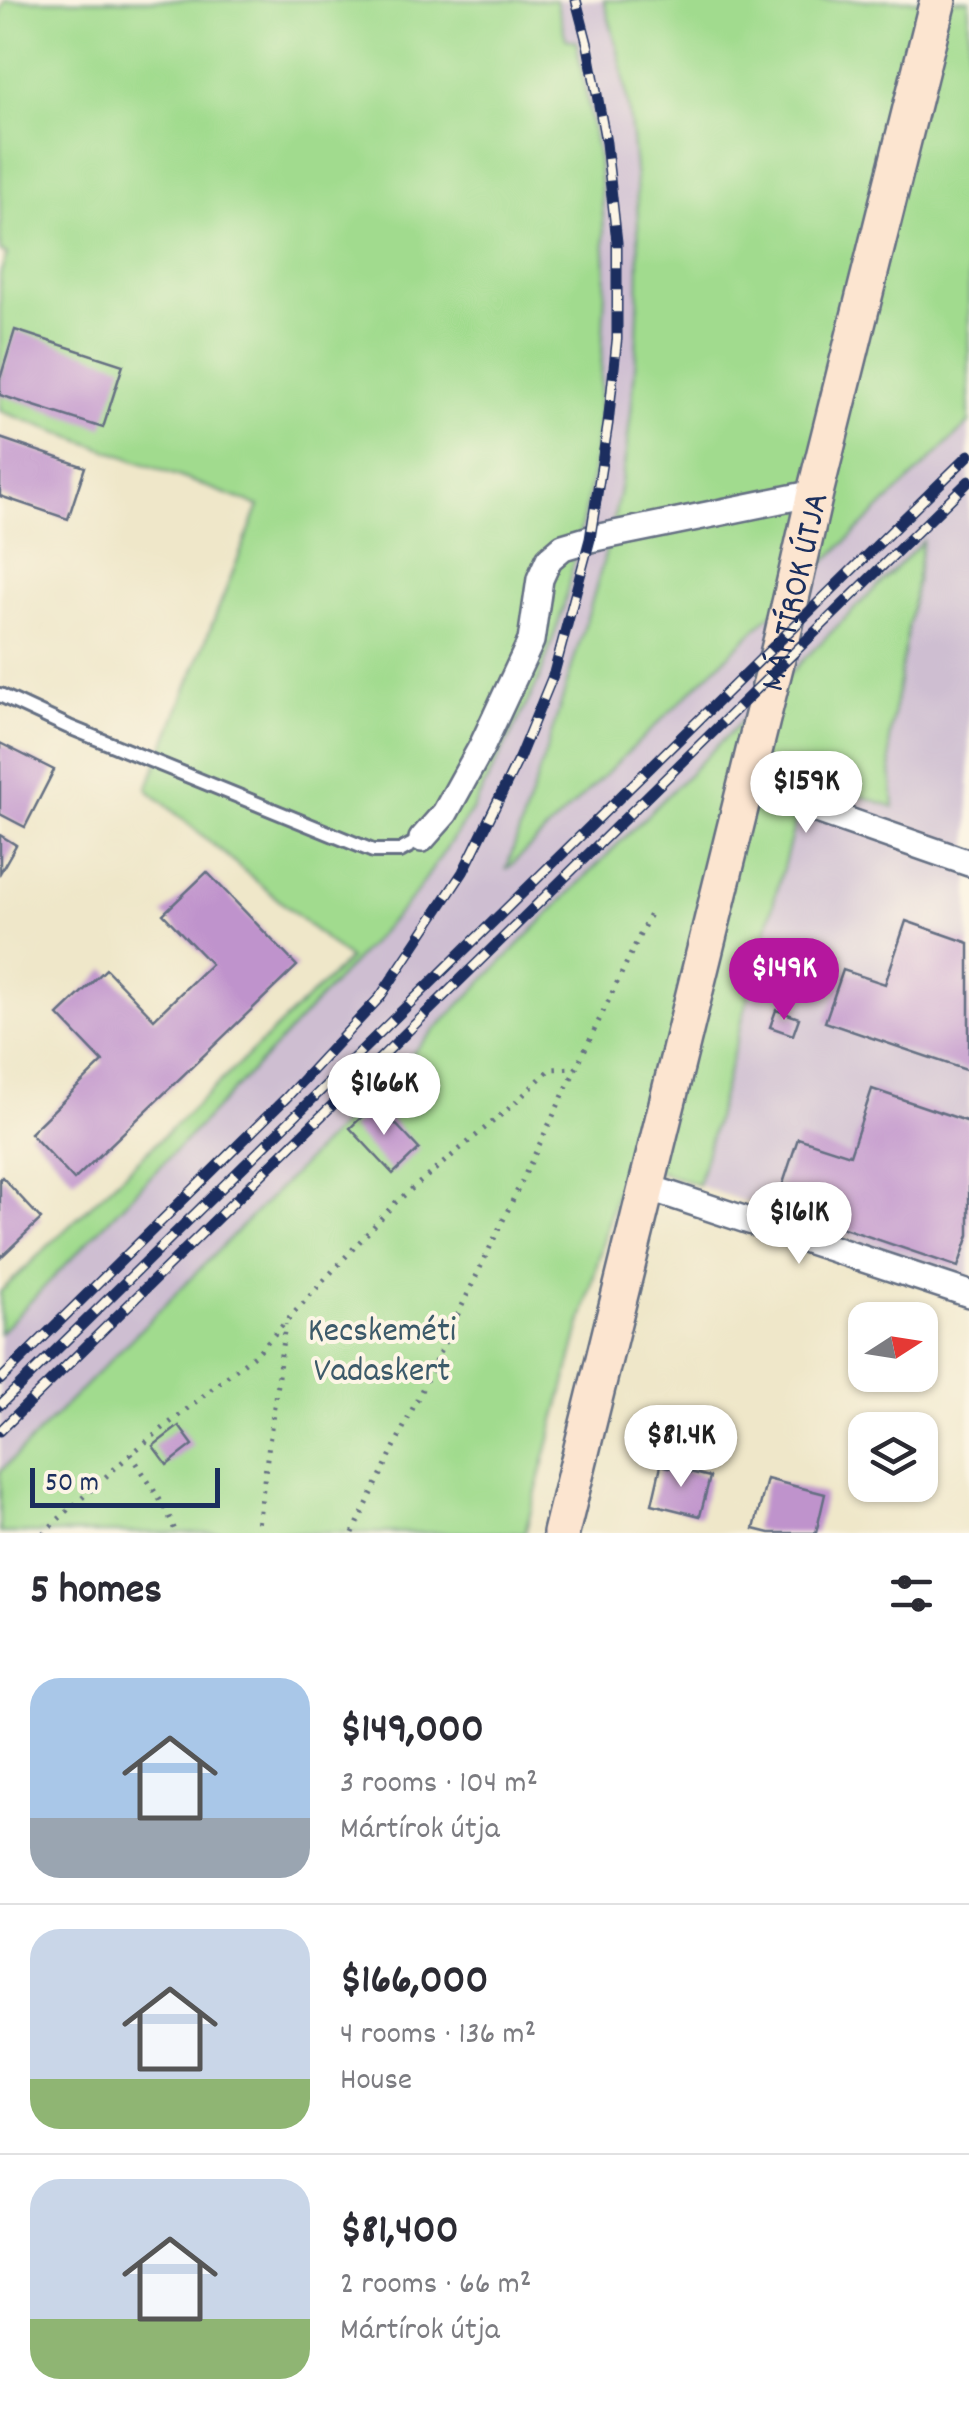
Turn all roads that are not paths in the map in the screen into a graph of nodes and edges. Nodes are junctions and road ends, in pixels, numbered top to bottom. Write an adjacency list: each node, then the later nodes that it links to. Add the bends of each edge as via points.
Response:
1 (938, 0): 2 (street, MÁRTÍROK ÚTJA)
2 (815, 493): 4 (street, MÁRTÍROK ÚTJA); 5 (street, via 590,538 549,559 531,641 482,746 445,813)
3 (0, 694): 5 (lane, via 374,852 400,851)
4 (745, 785): 6 (street); 7 (street, MÁRTÍROK ÚTJA)
5 (422, 839)
6 (969, 863)
7 (647, 1187): 8 (street); 9 (street, MÁRTÍROK ÚTJA)
8 (969, 1294)
9 (561, 1533)

